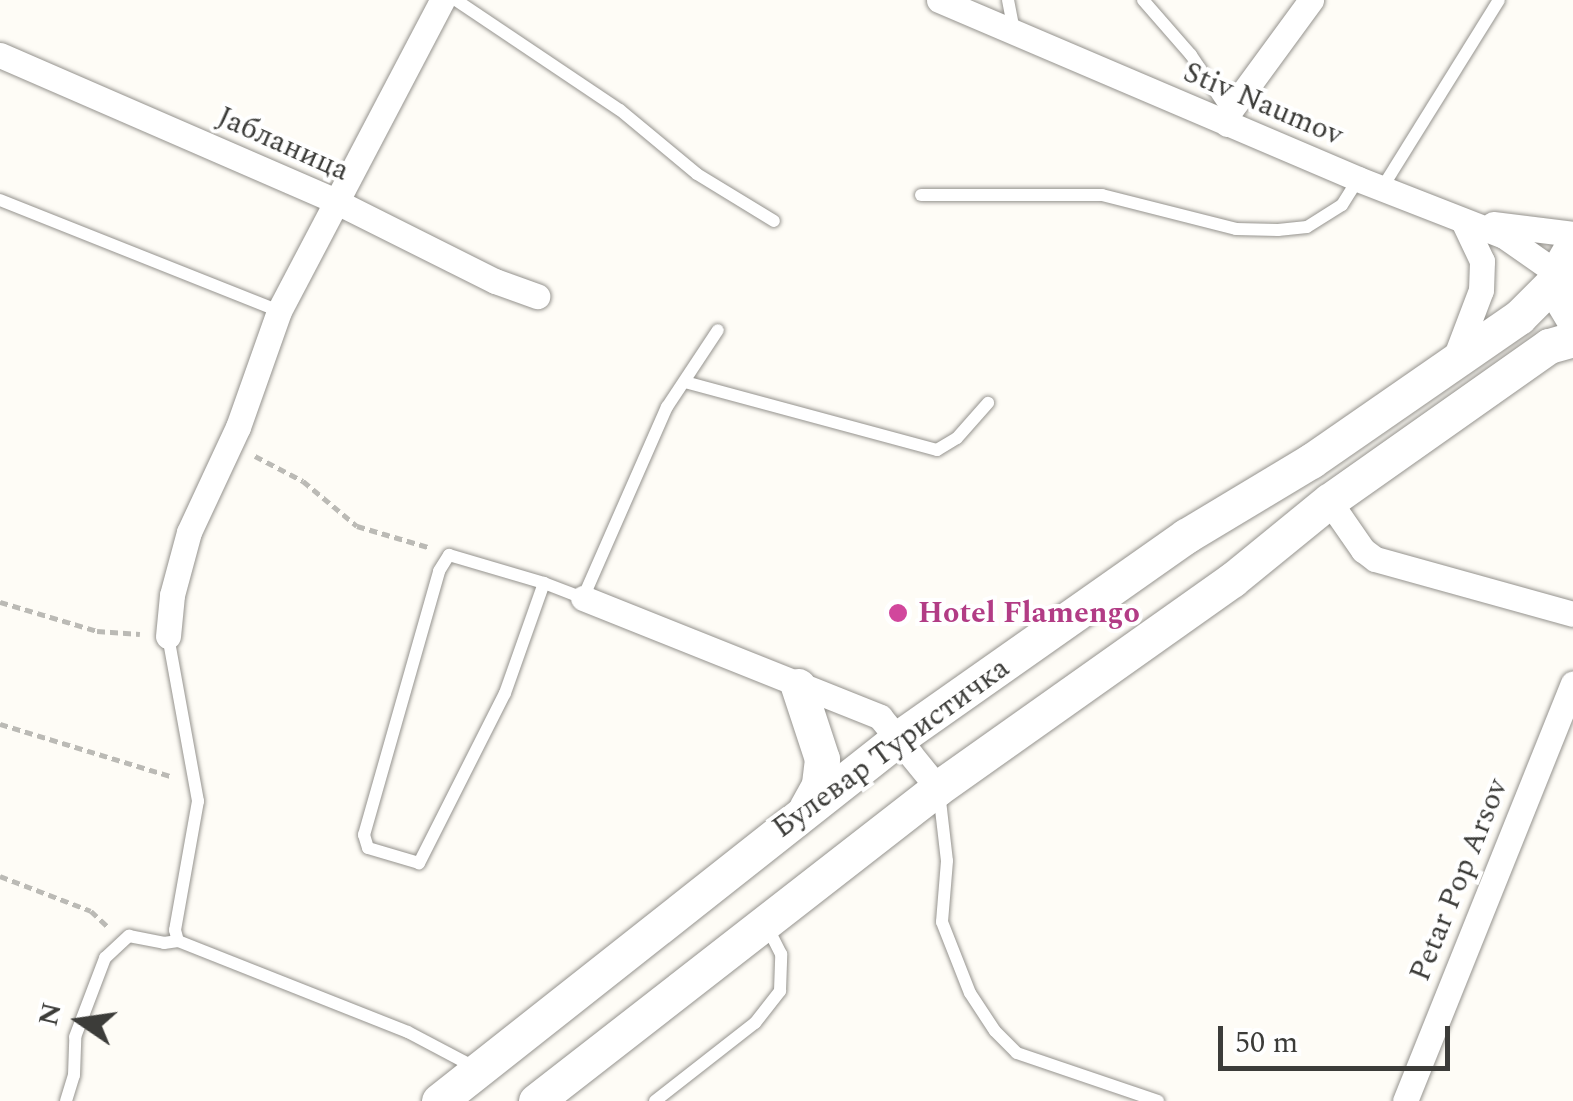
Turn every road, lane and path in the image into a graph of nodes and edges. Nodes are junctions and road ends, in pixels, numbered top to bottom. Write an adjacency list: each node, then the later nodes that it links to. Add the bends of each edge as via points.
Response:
1 (442, 0): 14 (street)
2 (456, 0): 16 (lane, via 620,110 697,174)
3 (939, 0): 8 (street, Stiv Naumov)
4 (1008, 0): 8 (lane)
5 (1143, 0): 10 (lane, via 1191,55)
6 (1311, 0): 10 (street)
7 (1499, 0): 11 (lane)
8 (1014, 32): 10 (street, Stiv Naumov)
9 (0, 55): 14 (street, Јабланица)
10 (1228, 118): 11 (street, Stiv Naumov)
11 (1370, 184): 12 (lane, via 1306,226 1278,230 1236,229 1102,195); 15 (street, Stiv Naumov)
12 (921, 195)
13 (0, 200): 20 (lane)
14 (335, 201): 19 (street, Јабланица); 20 (street)
15 (1464, 220): 17 (street); 18 (street, Stiv Naumov); 24 (street, via 1482,261 1481,290)
16 (774, 221)
17 (1573, 234)
18 (1562, 266): 21 (main road, via 1556,290); 24 (main road, Булевар Туристичка, via 1519,317)
19 (537, 296)
20 (279, 311): 27 (street)
21 (1573, 318)
22 (718, 330): 25 (lane)
23 (1573, 338): 28 (main road, Булевар Туристичка, via 1549,346)
24 (1454, 361): 38 (main road, Булевар Туристичка, via 1311,462 1186,536)
25 (685, 382): 26 (lane, via 936,450 957,438); 31 (lane)
26 (988, 403)
27 (233, 436): 29 (path, via 357,526); 34 (street, via 189,532)
28 (1329, 501): 33 (street, via 1375,558); 40 (main road, Булевар Туристичка, via 1232,580)
29 (450, 555): 30 (lane); 30 (lane, via 364,835 368,848 419,863 505,693)
30 (544, 583): 31 (lane)
31 (584, 598): 36 (street)
32 (0, 602): 34 (path, via 96,631)
33 (1573, 614)
34 (168, 636): 39 (lane)
35 (1573, 684): 52 (street, Petar Pop Arsov)
36 (798, 686): 38 (street, via 880,717); 41 (main road, via 822,759)
37 (0, 724): 39 (path)
38 (900, 737): 40 (street); 41 (main road, Булевар Туристичка)
39 (196, 782): 45 (lane)
40 (938, 788): 43 (main road, Булевар Туристичка); 51 (lane, via 947,861 942,922 970,993 995,1031 1016,1053)
41 (806, 809): 46 (main road, Булевар Туристичка)
42 (0, 876): 44 (path, via 91,911)
43 (765, 923): 49 (main road, Булевар Туристичка); 50 (lane, via 781,954 780,992 755,1022)
44 (120, 941): 45 (lane); 47 (lane, via 105,958 75,1037)
45 (178, 941): 46 (lane, via 408,1032)
46 (476, 1068): 48 (main road, Булевар Туристичка)
47 (66, 1101)
48 (439, 1101)
49 (536, 1101)
50 (655, 1101)
51 (1158, 1101)
52 (1405, 1101)

